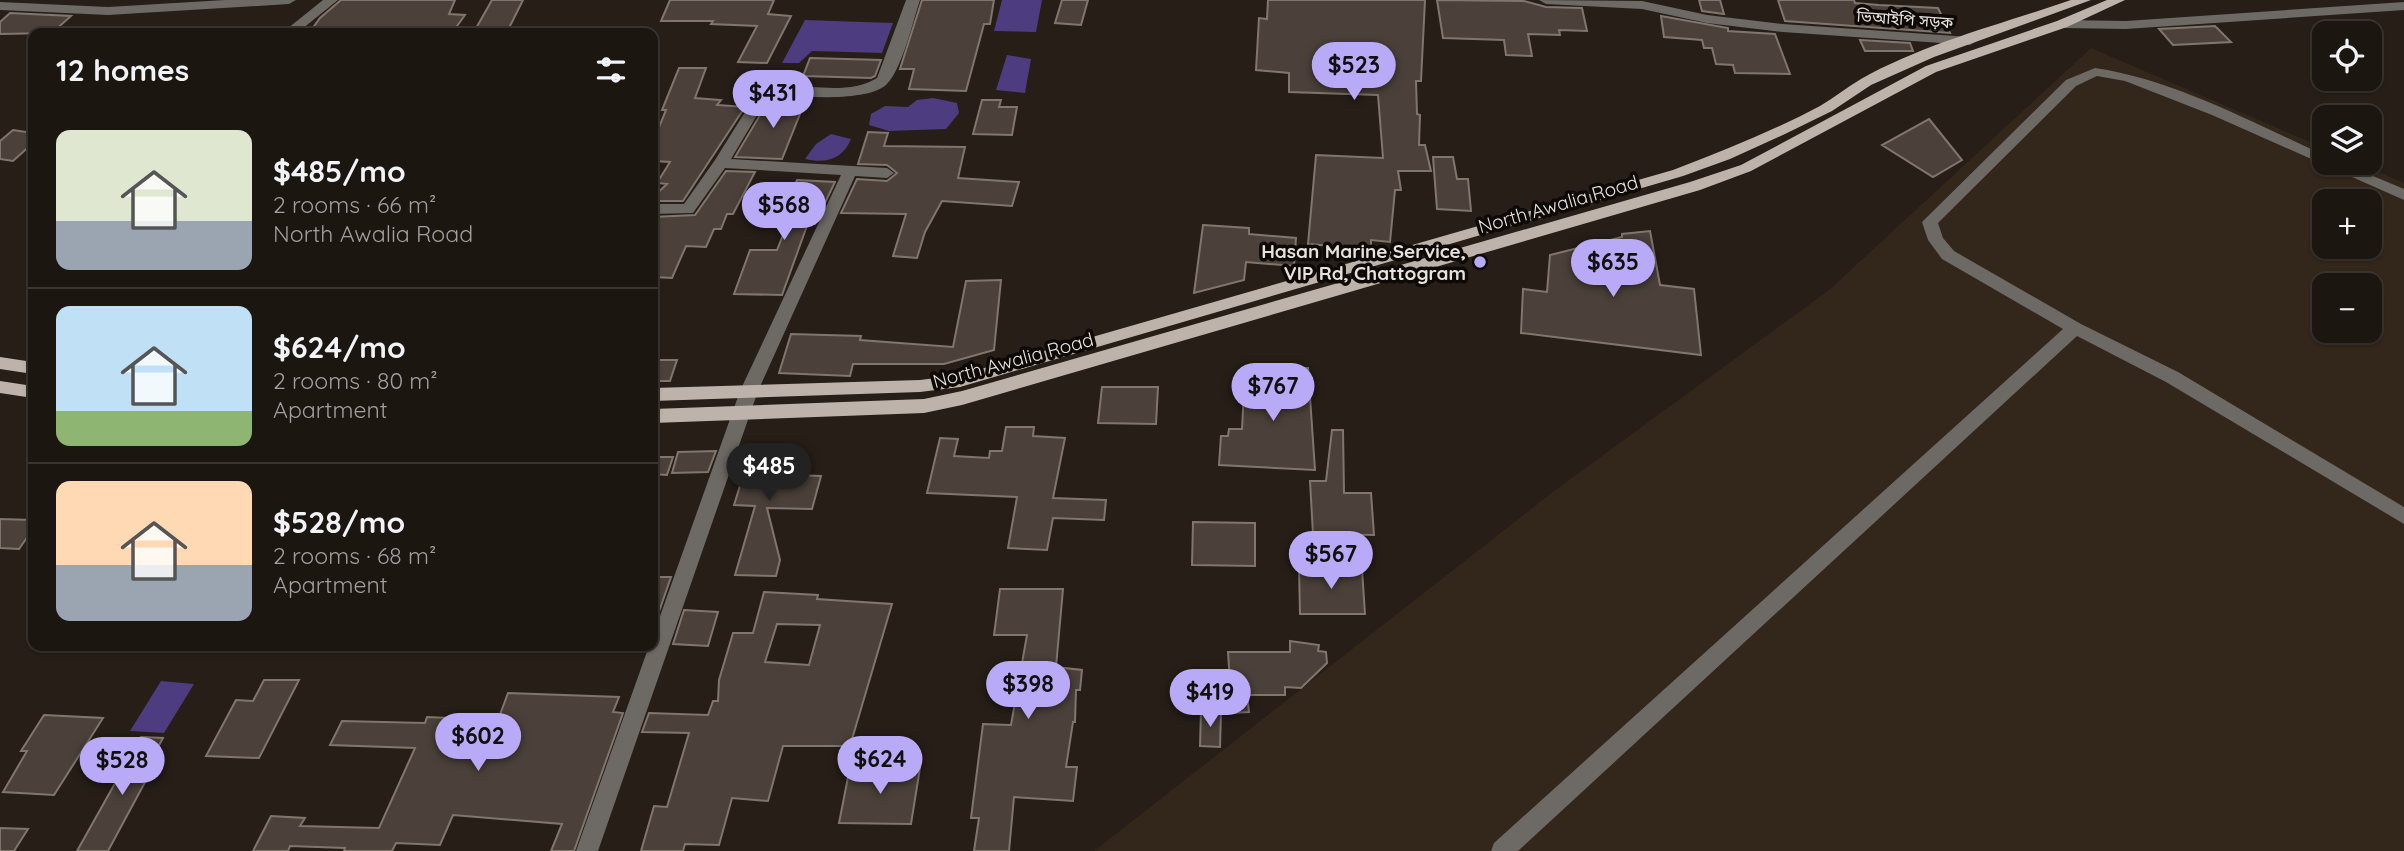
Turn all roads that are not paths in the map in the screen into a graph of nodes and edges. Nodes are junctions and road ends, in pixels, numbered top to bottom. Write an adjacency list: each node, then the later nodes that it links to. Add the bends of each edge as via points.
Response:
1 (289, 0): 7 (street, via 108,11)
2 (331, 0): 11 (street)
3 (913, 0): 14 (street, via 883,80 858,90 765,91)
4 (1546, 0): 12 (street, ভিআইপি সড়ক, via 1642,5 1783,28)
5 (2084, 0): 12 (main road, North Awalia Road)
6 (2118, 0): 10 (main road, North Awalia Road)
7 (80, 5): 8 (street)
8 (0, 6)
9 (2404, 6): 10 (street)
10 (2062, 24): 27 (main road, North Awalia Road, via 1931,69 1787,148 1695,187 962,398 924,406)
11 (295, 28)
12 (1970, 41): 24 (main road, North Awalia Road, via 1866,82 1780,131 1678,173 960,381)
13 (2312, 156): 20 (street, via 2128,77 2095,72 2071,83 1930,222 1936,243 1948,255)
14 (721, 163): 15 (street); 19 (street, via 688,209)
15 (850, 171): 16 (street); 24 (street)
16 (887, 173)
17 (2357, 175): 18 (street)
18 (2404, 195)
19 (658, 210)
20 (2075, 328): 29 (street, via 2172,377); 33 (street)
21 (0, 363): 22 (main road)
22 (28, 367)
23 (0, 387): 25 (main road)
24 (749, 391): 26 (main road, North Awalia Road); 27 (street)
25 (28, 392)
26 (658, 395)
27 (741, 412): 28 (main road, North Awalia Road); 30 (street)
28 (658, 416)
29 (2404, 516)
30 (658, 649)
31 (657, 651): 32 (street)
32 (587, 851)
33 (1502, 851)

